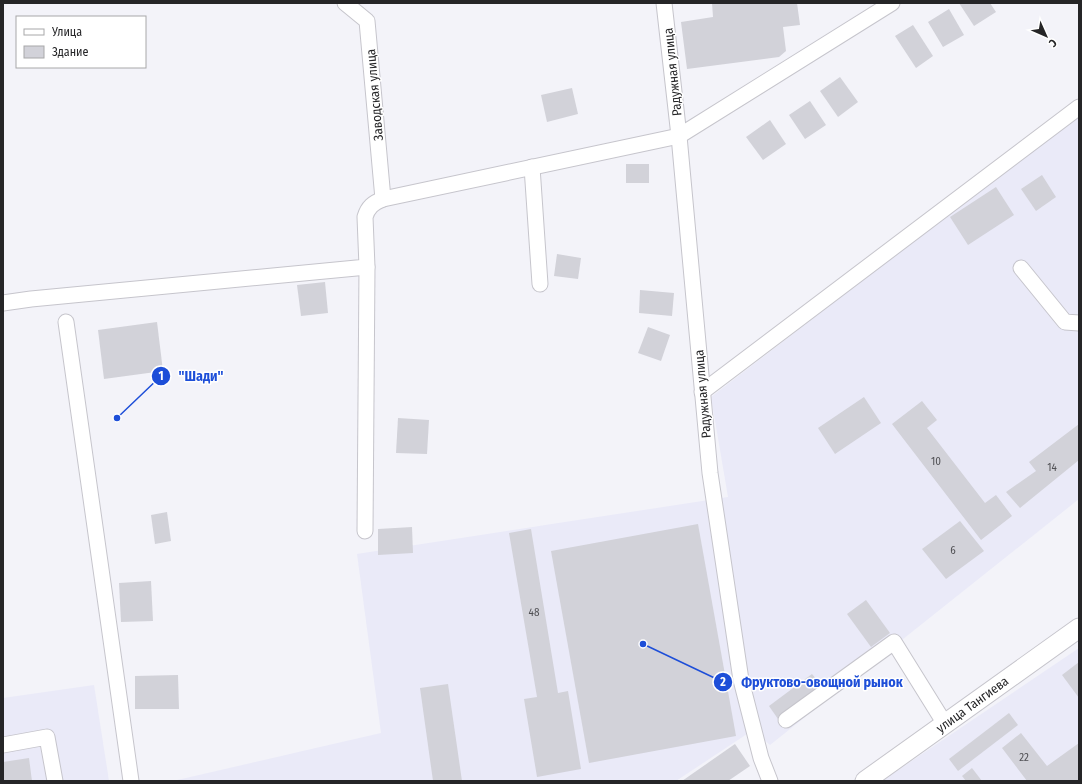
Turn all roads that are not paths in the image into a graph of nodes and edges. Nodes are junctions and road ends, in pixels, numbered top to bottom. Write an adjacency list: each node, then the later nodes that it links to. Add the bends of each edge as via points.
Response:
1 (345, 3): 7 (street, Заводская улица, via 367,21)
2 (664, 3): 5 (street, Радужная улица)
3 (892, 3): 5 (street)
4 (1079, 107): 14 (street)
5 (679, 136): 6 (street); 14 (street, Радужная улица)
6 (532, 167): 7 (street); 10 (street)
7 (383, 198): 8 (street, via 374,202 365,217)
8 (367, 267): 11 (street); 15 (street)
9 (1021, 268): 13 (street, via 1065,322)
10 (540, 284)
11 (3, 303)
12 (66, 322): 21 (street)
13 (1079, 323)
14 (702, 392): 22 (street, Радужная улица, via 710,474 741,680 761,758)
15 (365, 531)
16 (1079, 628): 18 (main road, улица Тангиева)
17 (786, 720): 18 (street, via 894,642)
18 (945, 724): 23 (main road, улица Тангиева)
19 (3, 745): 20 (street, via 47,737)
20 (55, 781)
21 (131, 781)
22 (770, 781)
23 (865, 781)

